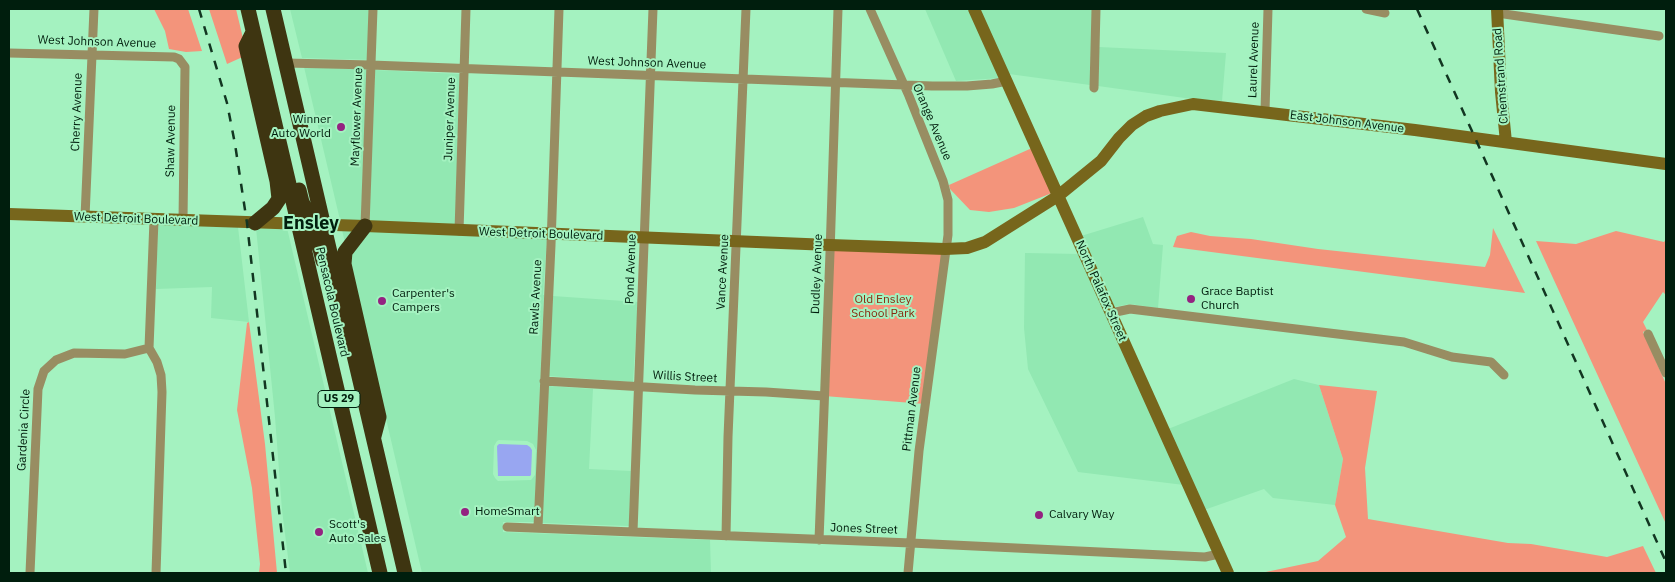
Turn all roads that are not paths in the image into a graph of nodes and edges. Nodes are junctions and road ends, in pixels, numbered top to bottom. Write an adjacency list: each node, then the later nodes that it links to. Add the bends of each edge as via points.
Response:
1 (94, 9): 20 (street, Cherry Avenue)
2 (248, 9): 17 (highway, Pensacola Boulevard / US 29)
3 (273, 9): 22 (highway, Pensacola Boulevard / US 29)
4 (373, 9): 23 (street, Mayflower Avenue)
5 (466, 9): 25 (street, Juniper Avenue)
6 (559, 9): 26 (street, Rawls Avenue)
7 (653, 9): 27 (street, Pond Avenue)
8 (746, 9): 28 (street, Vance Avenue)
9 (838, 9): 30 (street, Dudley Avenue)
10 (870, 9): 31 (street, Orange Avenue)
11 (974, 9): 29 (main road, North Palafox Street)
12 (1096, 9): 32 (street)
13 (1268, 9): 33 (street, Laurel Avenue)
14 (1366, 9): 16 (street)
15 (1497, 11): 18 (street); 34 (main road, Chemstrand Road)
16 (1385, 13)
17 (253, 32): 24 (highway, Pensacola Boulevard / US 29); 41 (highway, via 246,46 277,181 278,198 273,208)
18 (1659, 36)
19 (9, 53): 20 (street, West Johnson Avenue)
20 (92, 55): 21 (street, West Johnson Avenue, via 174,57); 38 (street, Cherry Avenue)
21 (183, 63): 40 (street, Shaw Avenue)
22 (286, 63): 23 (street, West Johnson Avenue); 43 (highway, Pensacola Boulevard / US 29)
23 (371, 65): 25 (street, West Johnson Avenue); 44 (street, Mayflower Avenue)
24 (261, 66): 42 (highway, Pensacola Boulevard / US 29); 43 (highway, via 275,87 302,202 308,215)
25 (464, 69): 26 (street, West Johnson Avenue); 45 (street, Juniper Avenue)
26 (557, 72): 27 (street, West Johnson Avenue); 46 (street, Rawls Avenue)
27 (650, 76): 28 (street, West Johnson Avenue); 47 (street, Pond Avenue)
28 (744, 80): 30 (street, West Johnson Avenue); 48 (street, Vance Avenue)
29 (1007, 81): 31 (street, West Johnson Avenue, via 967,86); 36 (main road, North Palafox Street)
30 (836, 83): 31 (street, West Johnson Avenue); 49 (street, Dudley Avenue)
31 (904, 85): 50 (street, Orange Avenue, via 946,190)
32 (1094, 88)
33 (1265, 111): 34 (main road, East Johnson Avenue); 36 (main road, East Johnson Avenue, via 1194,104 1146,116 1119,138 1102,161)
34 (1506, 142): 35 (main road, East Johnson Avenue)
35 (1666, 164)
36 (1058, 196): 50 (main road, West Detroit Boulevard, via 985,242 967,248); 51 (main road, North Palafox Street)
37 (9, 214): 38 (main road, West Detroit Boulevard)
38 (85, 217): 39 (main road, West Detroit Boulevard)
39 (154, 220): 40 (main road, West Detroit Boulevard); 53 (street)
40 (183, 220): 41 (main road, West Detroit Boulevard)
41 (255, 223): 42 (main road, West Detroit Boulevard)
42 (298, 224): 43 (main road, West Detroit Boulevard); 61 (highway, via 312,233 320,249 374,483); 71 (highway, Pensacola Boulevard / US 29)
43 (324, 225): 44 (main road, West Detroit Boulevard); 60 (highway, Pensacola Boulevard / US 29)
44 (365, 226): 45 (main road, West Detroit Boulevard); 60 (highway, via 345,252 344,264 379,417)
45 (459, 231): 46 (main road, West Detroit Boulevard)
46 (551, 235): 47 (main road, West Detroit Boulevard); 56 (street, Rawls Avenue)
47 (644, 238): 48 (main road, West Detroit Boulevard); 57 (street, Pond Avenue)
48 (737, 242): 49 (main road, West Detroit Boulevard); 58 (street, Vance Avenue)
49 (830, 245): 50 (main road, West Detroit Boulevard); 59 (street, Dudley Avenue)
50 (946, 249): 67 (street, Pittman Avenue, via 919,451)
51 (1111, 313): 55 (street, via 1130,309 1404,342 1452,357 1491,362); 68 (main road, North Palafox Street)
52 (1648, 334): 54 (street)
53 (149, 348): 69 (street, Gardenia Circle, via 124,354 74,353 56,360 44,371 38,389); 70 (street, via 159,368 162,392)
54 (1666, 373)
55 (1504, 375)
56 (544, 381): 57 (street, Willis Street); 63 (street, Rawls Avenue)
57 (638, 387): 58 (street, Willis Street); 64 (street, Pond Avenue)
58 (730, 392): 59 (street, Willis Street); 65 (street, Vance Avenue)
59 (824, 396): 66 (street, Dudley Avenue)
60 (373, 440): 61 (highway, Pensacola Boulevard / US 29)
61 (386, 494): 72 (highway, Pensacola Boulevard / US 29)
62 (507, 527): 63 (street, Jones Street)
63 (538, 527): 64 (street, Jones Street)
64 (633, 531): 65 (street, Jones Street)
65 (726, 536): 66 (street, Jones Street)
66 (819, 540): 67 (street, Jones Street)
67 (911, 543): 68 (street, Jones Street, via 1205,557); 73 (street, Pittman Avenue)
68 (1219, 554): 74 (main road, North Palafox Street)
69 (30, 573)
70 (156, 573)
71 (380, 573)
72 (405, 573)
73 (908, 573)
74 (1228, 573)

